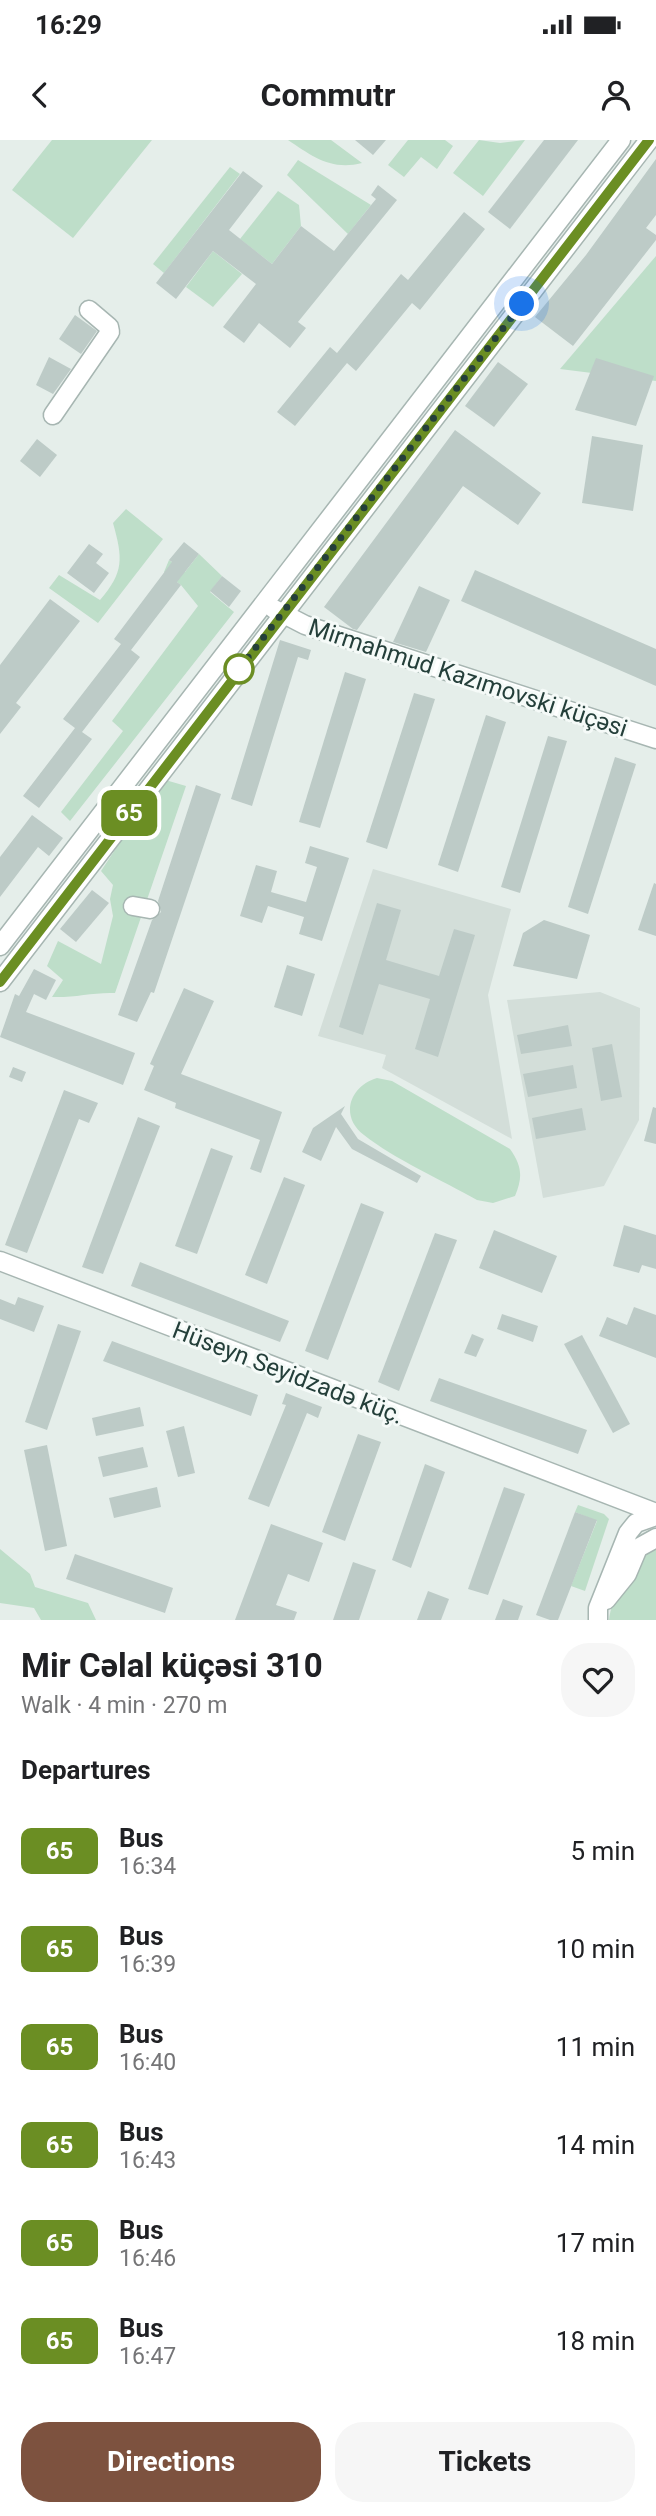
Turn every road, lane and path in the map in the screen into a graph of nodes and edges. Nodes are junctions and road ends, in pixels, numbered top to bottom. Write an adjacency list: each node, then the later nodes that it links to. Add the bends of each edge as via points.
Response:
1 (621, 140): 5 (street)
2 (649, 140): 6 (street)
3 (89, 310): 4 (street, via 110,332)
4 (53, 415)
5 (265, 603): 6 (street, Mirmahmud Kazımovski küçəsi); 8 (street)
6 (281, 614): 7 (street, Mirmahmud Kazımovski küçəsi); 9 (street)
7 (656, 739)
8 (0, 946)
9 (0, 982)
10 (0, 1261): 11 (street, Hüseyn Seyidzadə küç.)
11 (600, 1492): 12 (street, Hüseyn Seyidzadə küç.); 13 (street)
12 (656, 1514): 13 (street)
13 (631, 1530): 15 (street)
14 (656, 1538): 15 (street, via 638,1548 627,1574)
15 (594, 1616)

